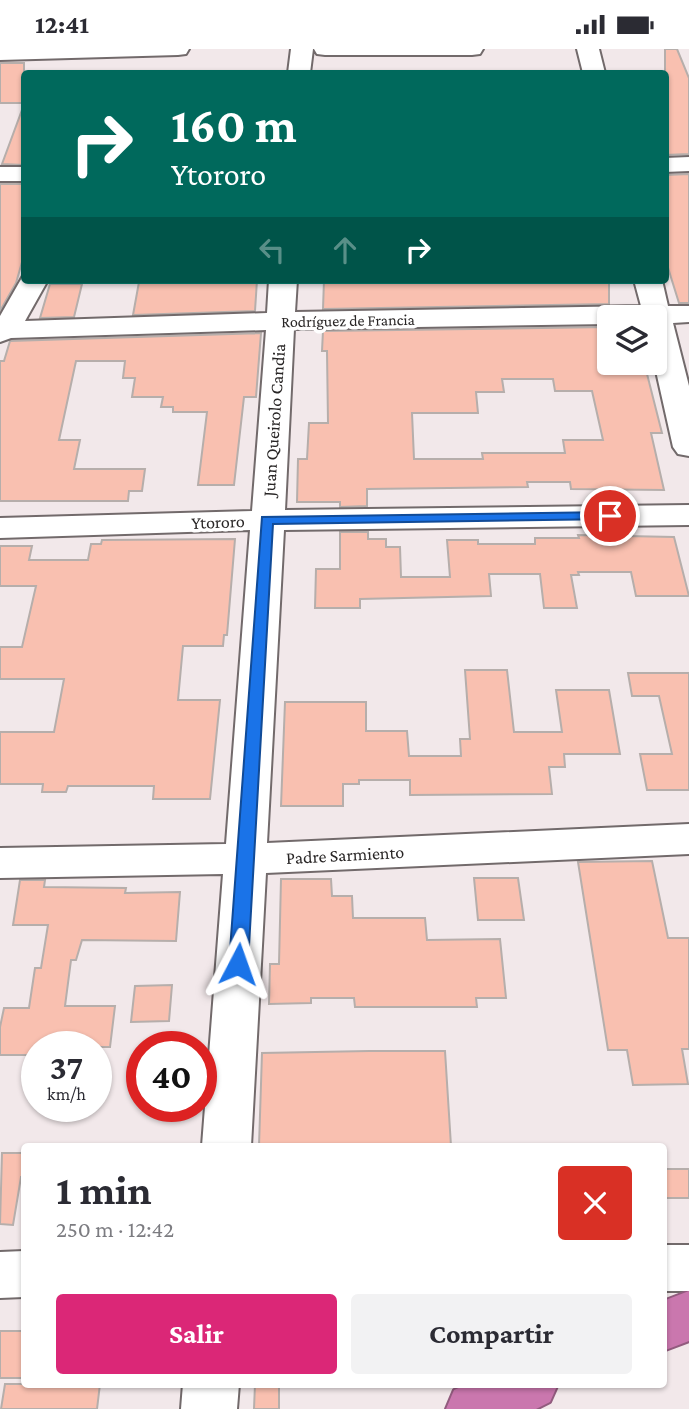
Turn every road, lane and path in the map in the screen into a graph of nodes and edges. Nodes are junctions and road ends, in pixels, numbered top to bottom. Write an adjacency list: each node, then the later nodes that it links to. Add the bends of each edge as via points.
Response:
1 (155, 49): 2 (street); 7 (street); 8 (street)
2 (178, 49)
3 (302, 49): 9 (street)
4 (325, 49): 5 (street)
5 (472, 49)
6 (588, 49): 10 (street)
7 (0, 54)
8 (144, 70)
9 (299, 70)
10 (593, 70)
11 (689, 164): 12 (street)
12 (669, 165)
13 (0, 174): 14 (street)
14 (21, 174)
15 (32, 284): 23 (street)
16 (284, 284): 22 (street, Juan Queirolo Candia)
17 (649, 284): 18 (street)
18 (655, 305)
19 (667, 314): 20 (street, Rodríguez de Francia)
20 (689, 314)
21 (597, 315): 22 (street, Rodríguez de Francia)
22 (281, 321): 23 (street, Rodríguez de Francia); 27 (street, Juan Queirolo Candia)
23 (3, 332)
24 (667, 356): 25 (street)
25 (689, 447)
26 (689, 515): 27 (street, Ytororo)
27 (267, 520): 28 (street, Ytororo); 30 (street, Juan Queirolo Candia)
28 (0, 528)
29 (689, 839): 30 (street, Padre Sarmiento)
30 (245, 859): 31 (street, Padre Sarmiento); 32 (street, Juan Queirolo Candia)
31 (0, 863)
32 (227, 1143)
33 (21, 1274): 34 (street)
34 (0, 1275)
35 (681, 1276): 36 (highway)
36 (667, 1316)
37 (211, 1388): 39 (street)
38 (521, 1388): 40 (highway)
39 (209, 1409)
40 (474, 1409)

